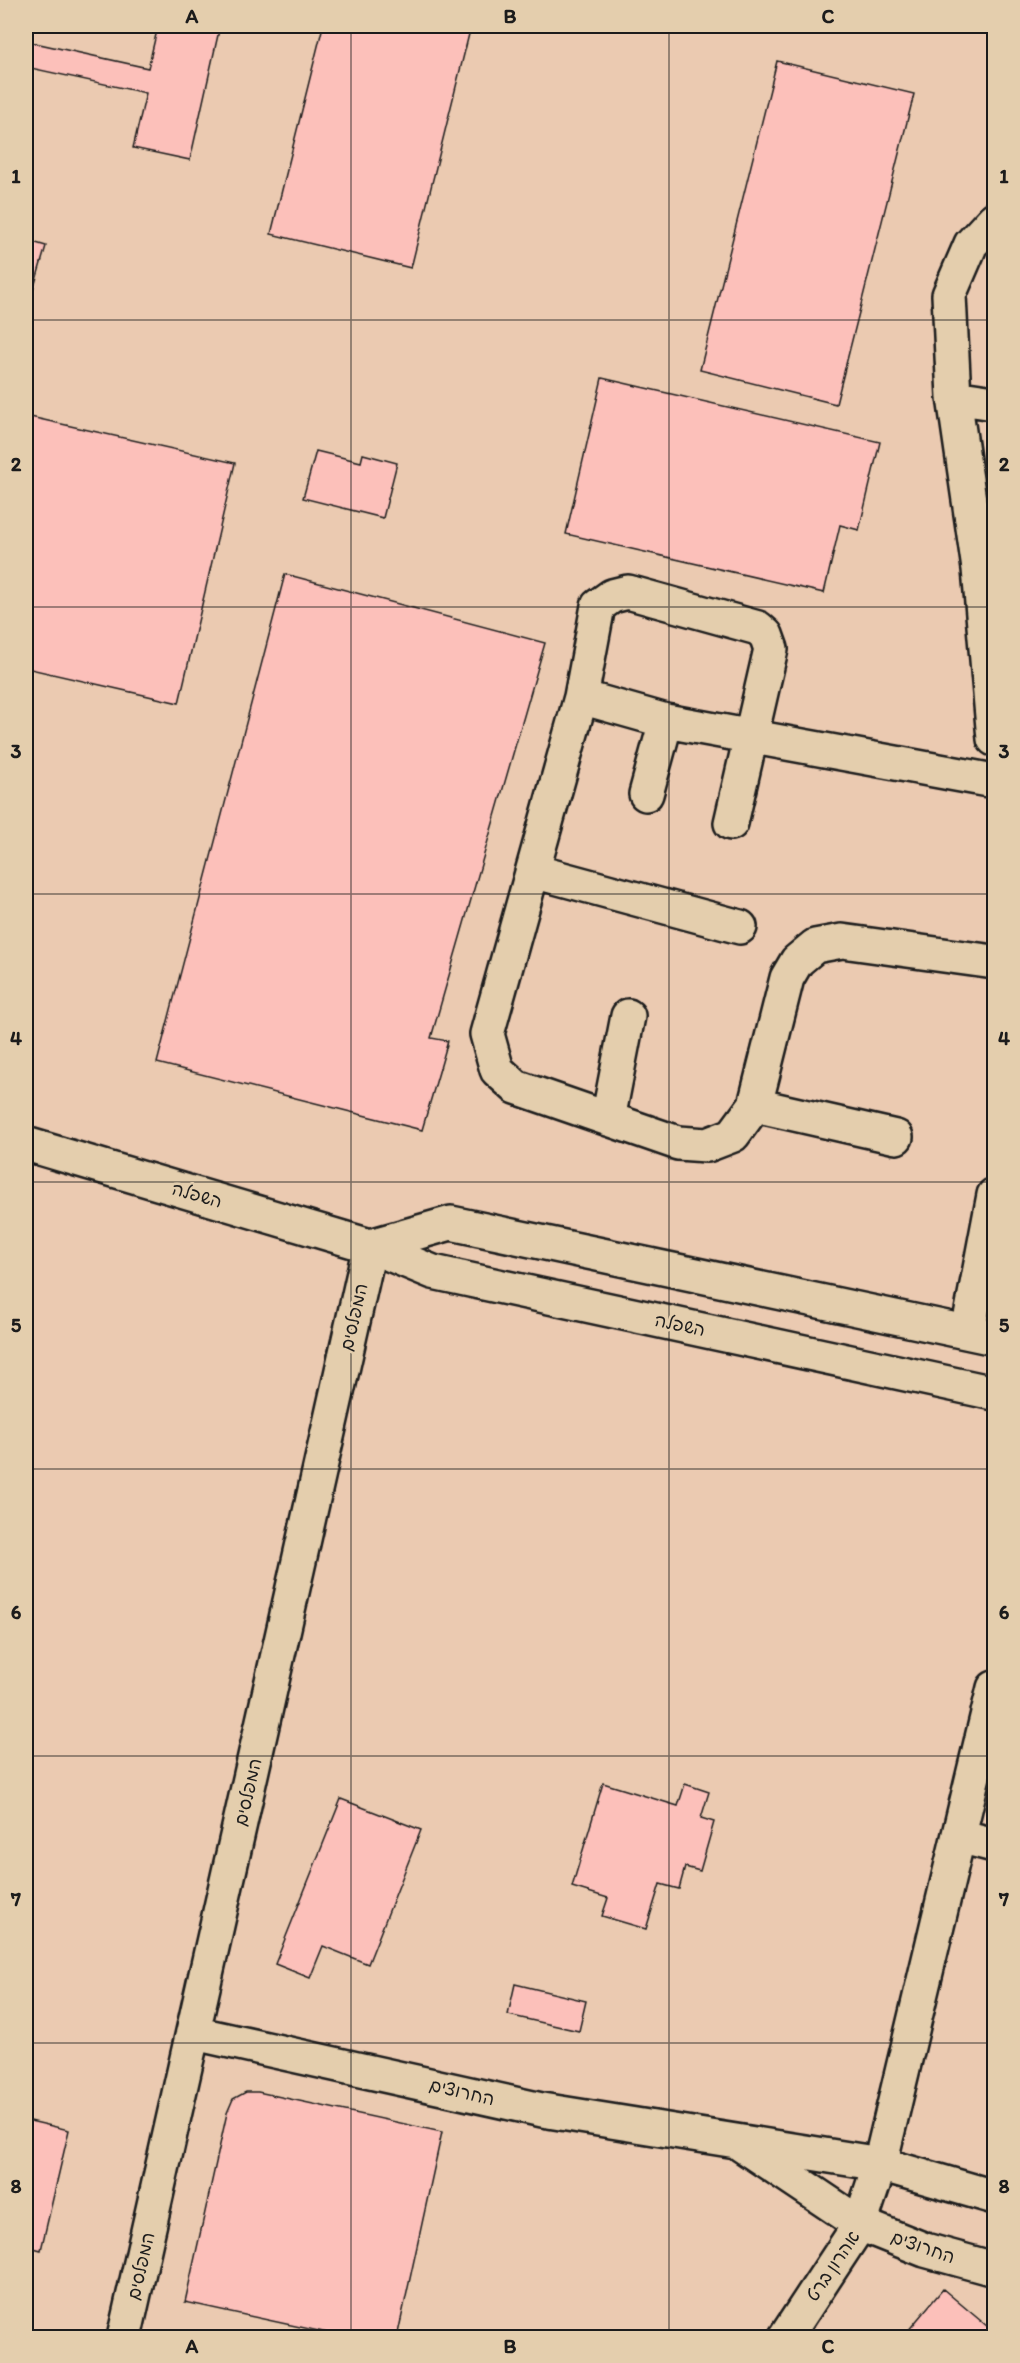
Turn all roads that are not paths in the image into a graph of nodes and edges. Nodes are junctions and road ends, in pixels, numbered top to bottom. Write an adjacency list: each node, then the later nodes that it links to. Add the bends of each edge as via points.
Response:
1 (994, 219): 2 (street, via 971,244 949,295)
2 (954, 397): 3 (street); 7 (street, via 979,569)
3 (994, 403)
4 (581, 697): 5 (street); 6 (street, via 598,606 612,596 628,592 758,628 766,635 771,649); 11 (street)
5 (666, 721): 6 (street); 9 (street)
6 (750, 736): 8 (street); 10 (street)
7 (994, 740)
8 (994, 781)
9 (646, 794)
10 (731, 824)
11 (532, 871): 12 (street); 16 (street, via 487,1034 497,1070 516,1087)
12 (740, 927)
13 (994, 962): 15 (street, via 842,941 815,946 797,961 787,978)
14 (628, 1016): 16 (street)
15 (755, 1106): 16 (street, via 733,1135 707,1145 678,1143); 17 (street)
16 (608, 1119)
17 (897, 1137)
18 (26, 1144): 20 (street, השפלה)
19 (994, 1196): 21 (street)
20 (370, 1246): 21 (street, via 451,1223); 22 (street, השפלה, via 433,1272); 27 (street, המפלסים)
21 (981, 1335)
22 (994, 1393)
23 (994, 1688): 24 (street, אהרון ברט)
24 (981, 1801): 25 (street, אהרון ברט)
25 (959, 1836): 26 (street); 29 (street, אהרון ברט)
26 (994, 1845)
27 (194, 2033): 28 (street, החרוצים, via 542,2110); 33 (street, המפלסים)
28 (733, 2139): 29 (street, החרוצים); 31 (street, החרוצים)
29 (880, 2164): 30 (street, החרוצים); 31 (street, אהרון ברט)
30 (994, 2197)
31 (860, 2224): 32 (street, החרוצים, via 925,2250); 34 (street, אהרון ברט)
32 (994, 2269)
33 (124, 2337)
34 (785, 2337)

